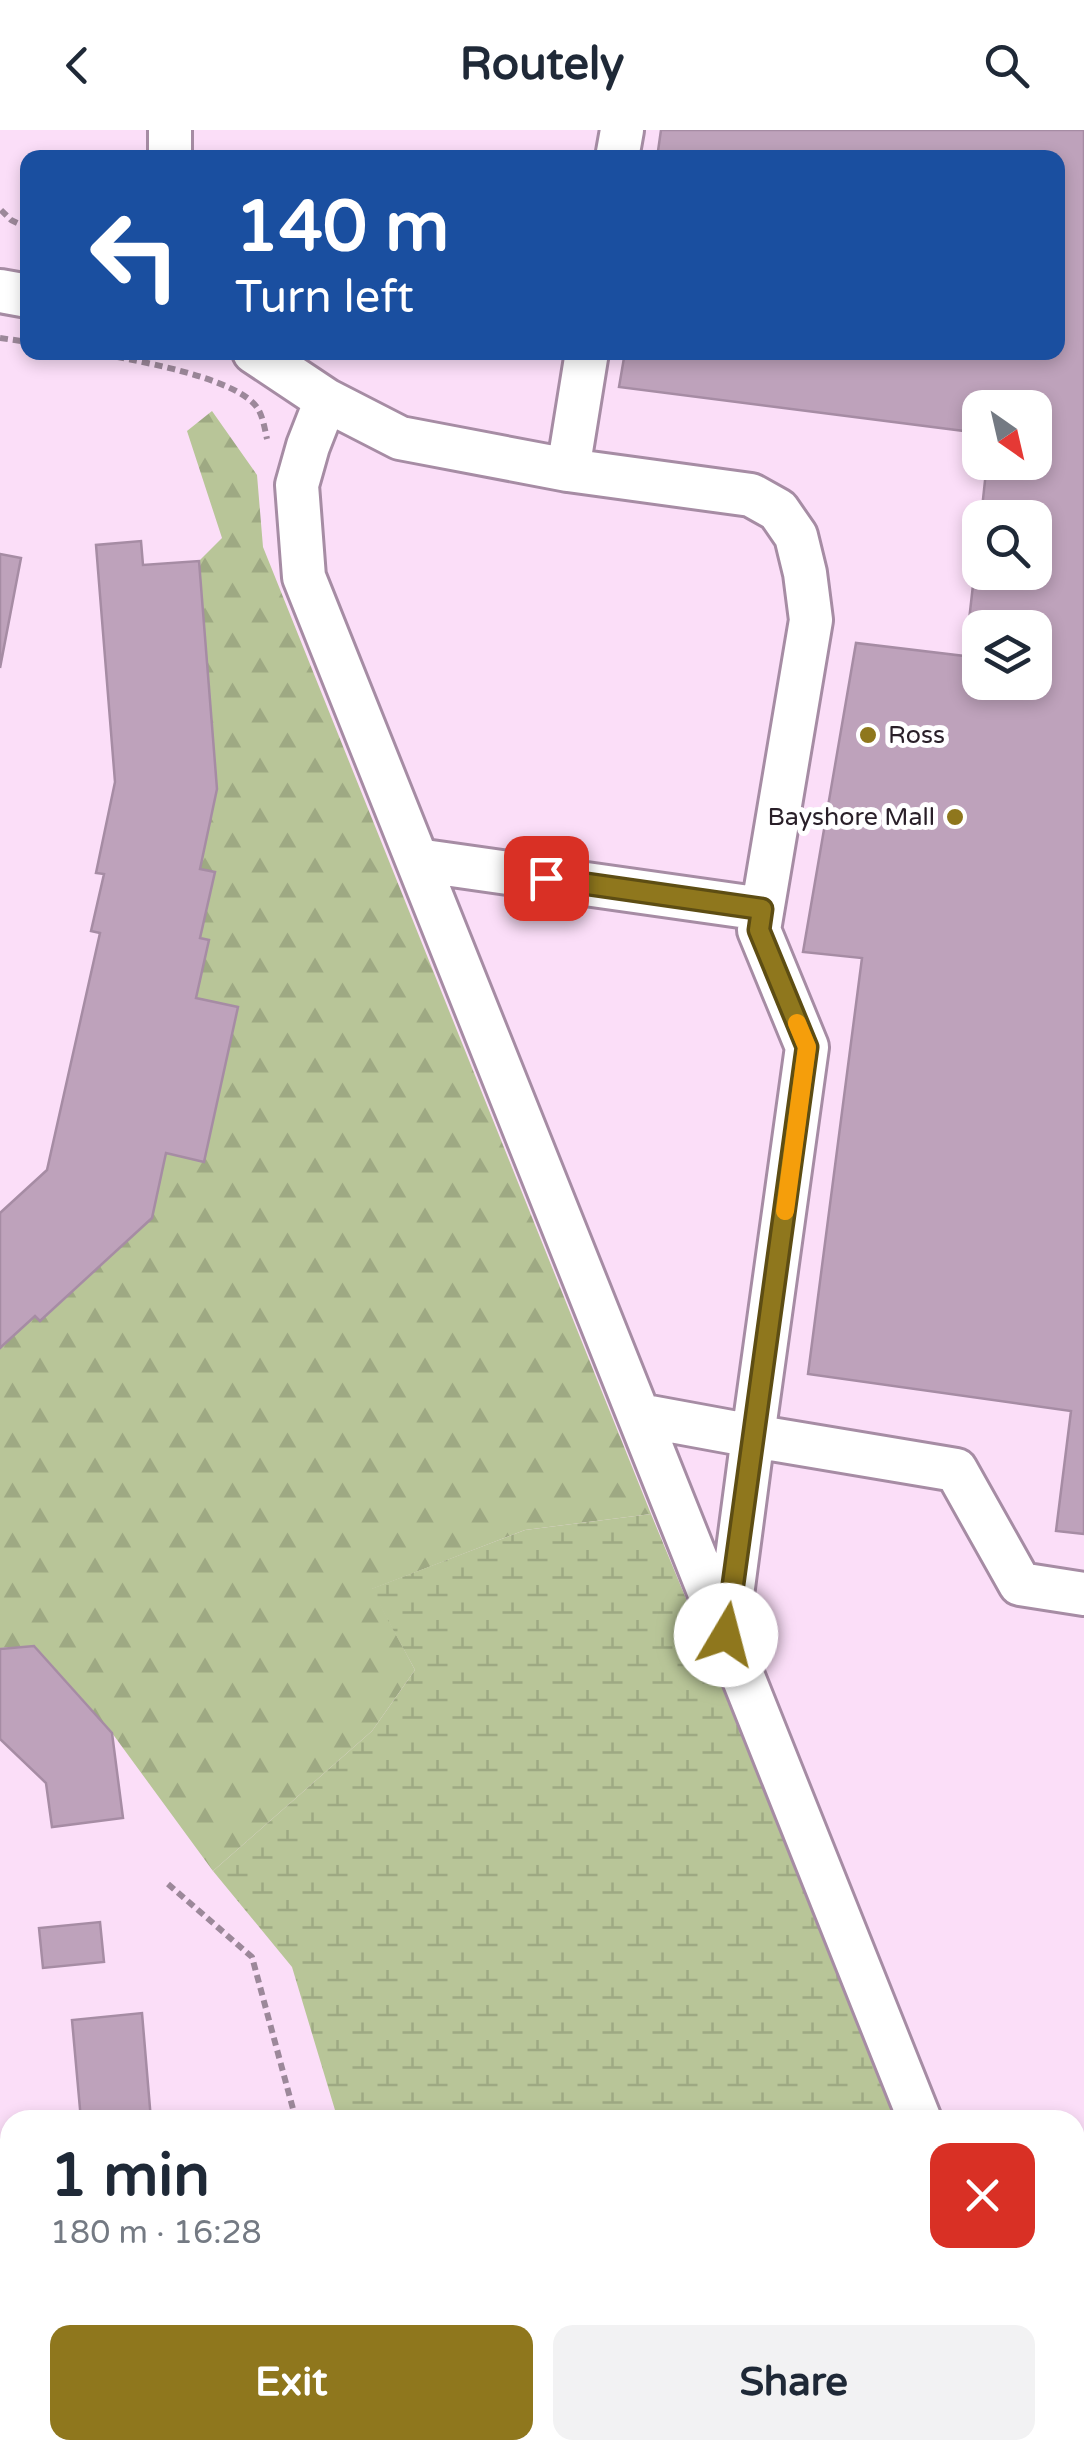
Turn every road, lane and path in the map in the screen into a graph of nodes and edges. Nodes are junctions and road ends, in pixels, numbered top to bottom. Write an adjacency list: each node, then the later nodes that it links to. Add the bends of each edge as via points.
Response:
1 (133, 360): 5 (path, via 242,392 258,409)
2 (266, 360): 4 (street)
3 (586, 360): 6 (street)
4 (326, 400): 6 (street, via 400,438); 7 (street, via 297,485 304,577)
5 (267, 439)
6 (568, 470): 8 (street, via 751,495 778,510 796,536 810,620)
7 (417, 860): 8 (street); 9 (street)
8 (762, 909): 10 (street, via 759,930 807,1047)
9 (638, 1415): 10 (street); 12 (street)
10 (753, 1436): 11 (street, via 956,1470 1020,1584); 12 (street)
11 (1084, 1594)
12 (726, 1635): 15 (street)
13 (168, 1884): 14 (path, via 252,1958)
14 (293, 2110)
15 (916, 2110)

